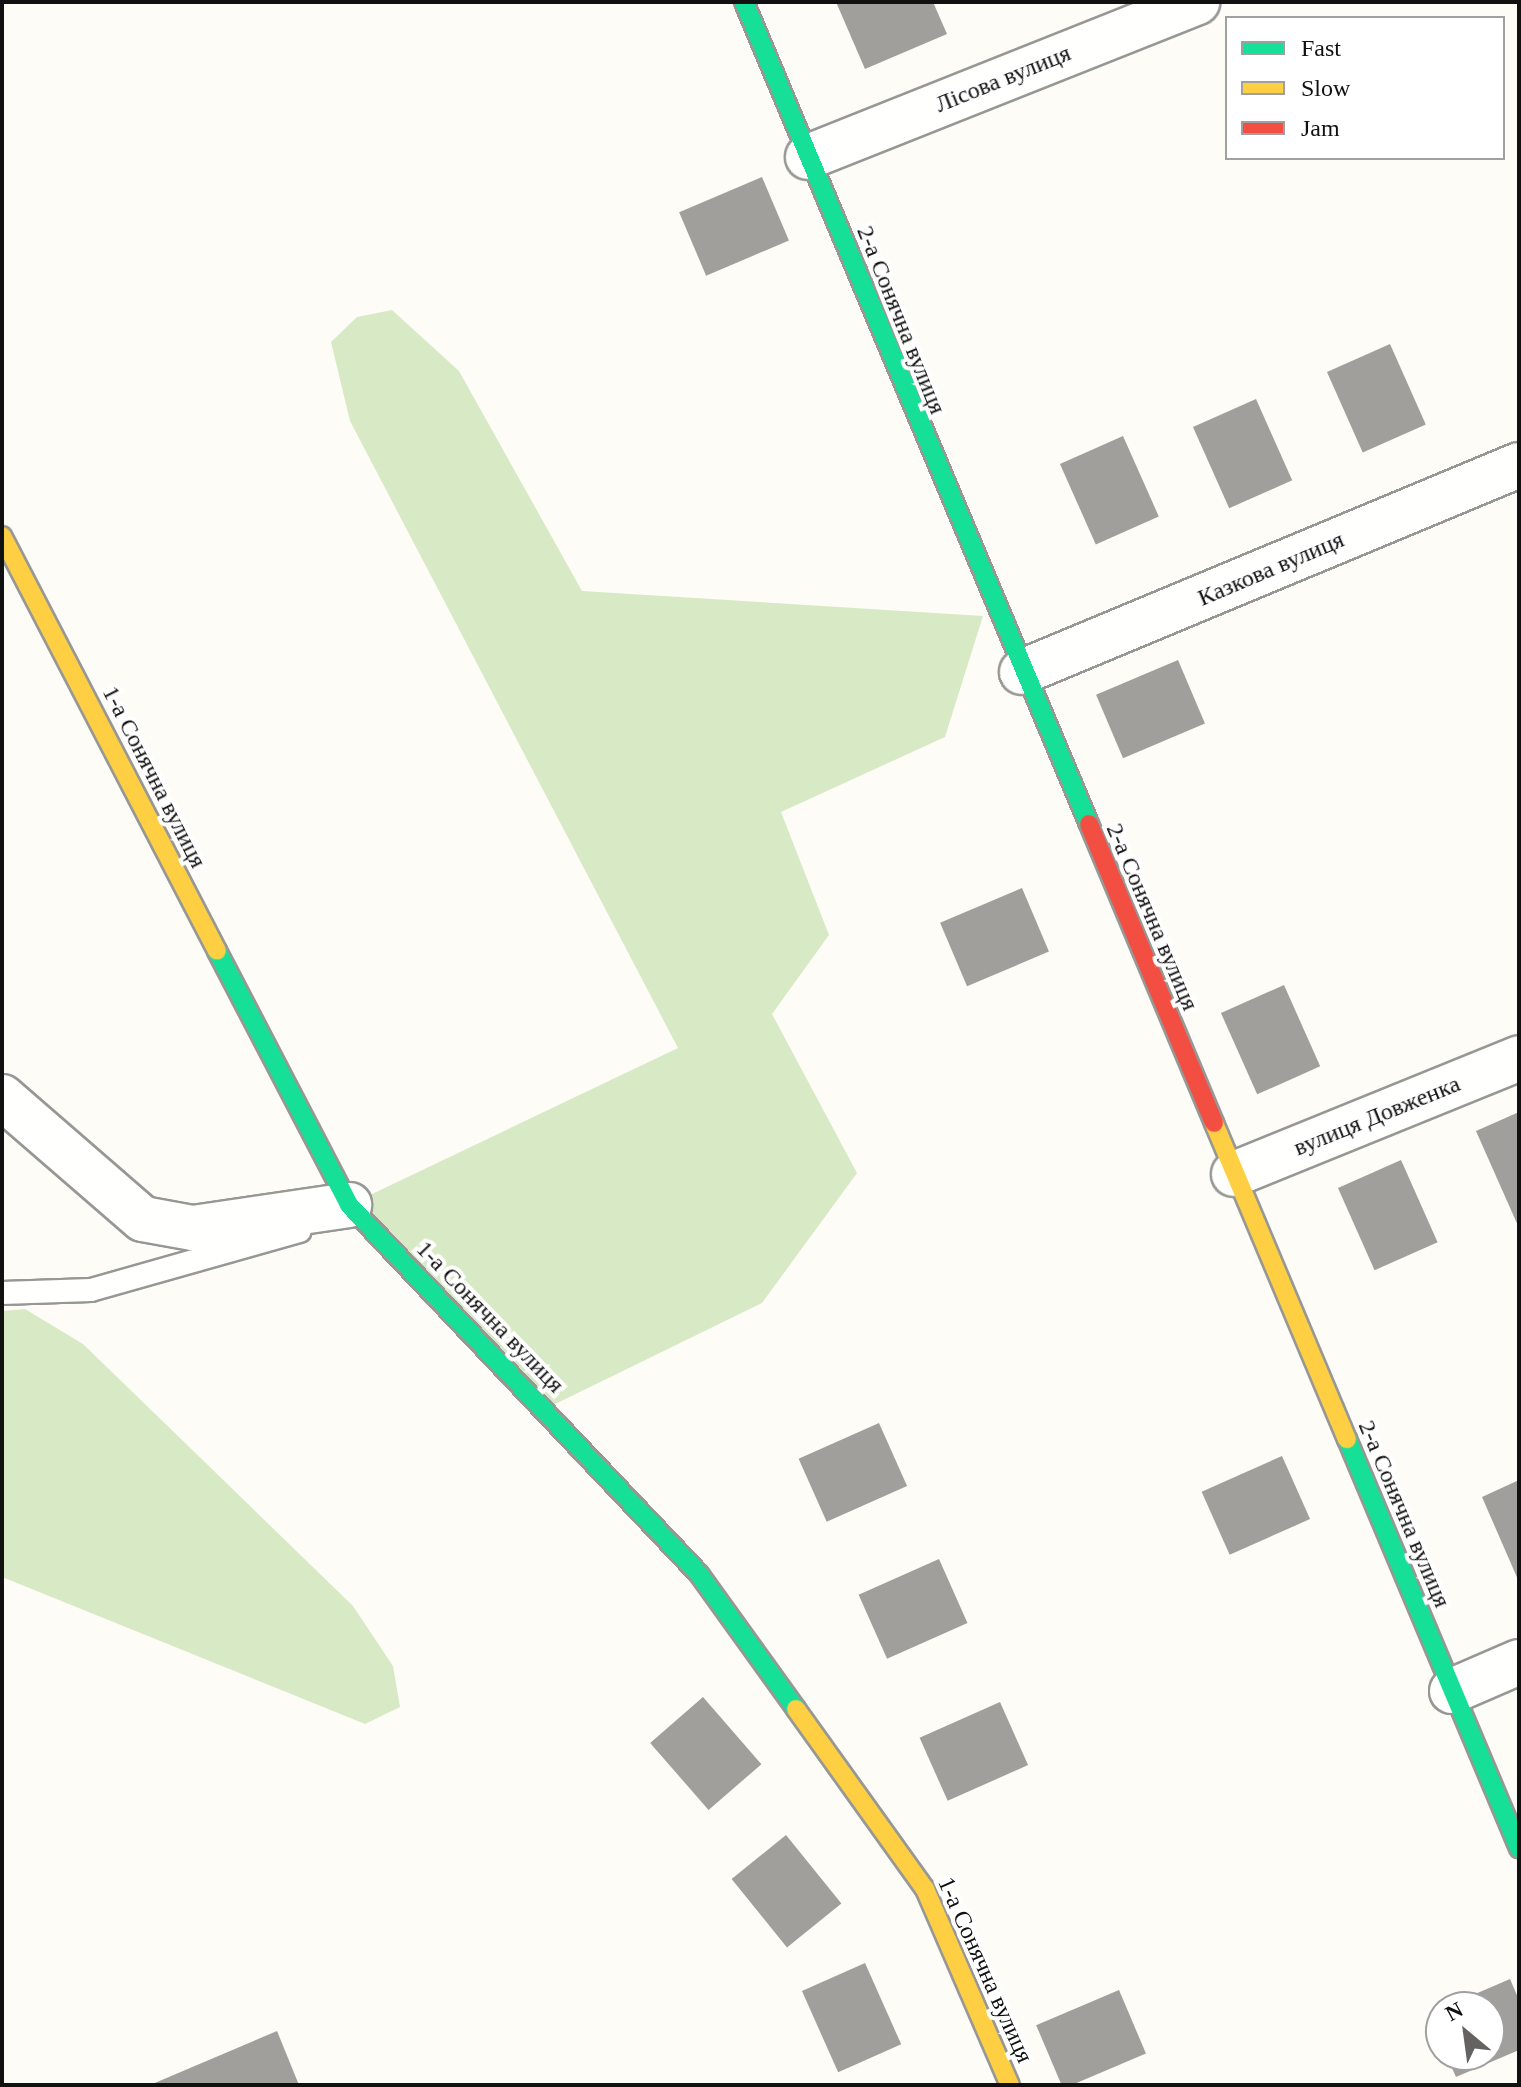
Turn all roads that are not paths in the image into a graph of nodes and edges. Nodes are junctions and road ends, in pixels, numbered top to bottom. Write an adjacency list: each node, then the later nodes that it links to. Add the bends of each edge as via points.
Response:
1 (744, 2): 3 (street, 2-а Сонячна вулиця)
2 (1197, 2): 3 (street, Лісова вулиця)
3 (808, 157): 6 (street, 2-а Сонячна вулиця)
4 (1519, 465): 6 (street, Казкова вулиця)
5 (2, 536): 10 (street, 1-а Сонячна вулиця)
6 (1022, 672): 9 (street, 2-а Сонячна вулиця)
7 (1519, 1058): 9 (street, вулиця Довженка)
8 (2, 1097): 10 (street, via 143,1219 193,1228)
9 (1234, 1174): 13 (street, 2-а Сонячна вулиця)
10 (349, 1205): 11 (lane, via 328,1222 91,1290); 15 (street, 1-а Сонячна вулиця, via 699,1574 925,1889)
11 (2, 1293)
12 (1519, 1662): 13 (street)
13 (1452, 1691): 14 (street, 2-а Сонячна вулиця)
14 (1519, 1848)
15 (1010, 2085)

